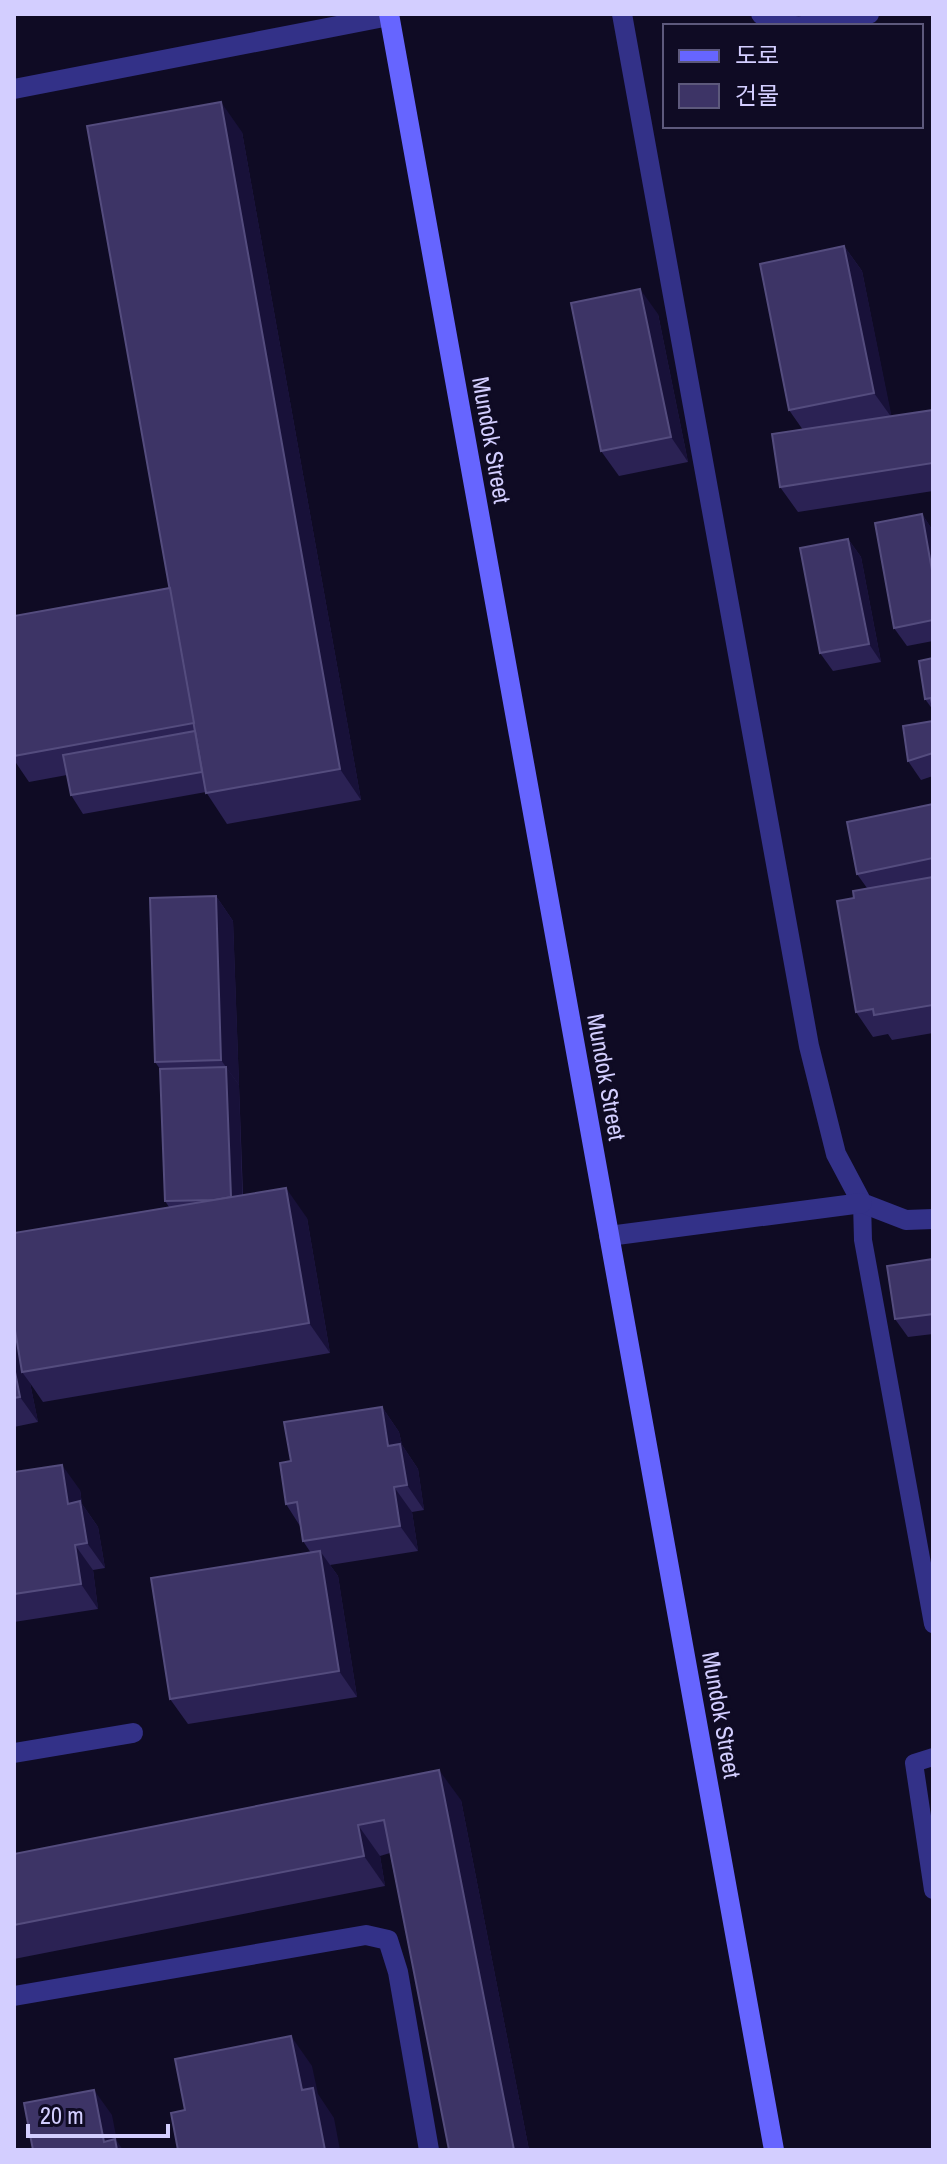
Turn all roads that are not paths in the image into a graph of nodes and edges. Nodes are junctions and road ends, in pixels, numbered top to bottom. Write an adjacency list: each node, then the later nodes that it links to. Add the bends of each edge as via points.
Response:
1 (622, 14): 6 (street, via 809,1046 836,1154)
2 (869, 14): 4 (street)
3 (389, 15): 5 (street); 8 (main road, Mundok Street)
4 (815, 24)
5 (14, 89)
6 (862, 1203): 7 (street, via 906,1220); 8 (street); 9 (lane, via 863,1240)
7 (933, 1219)
8 (609, 1236): 16 (main road, Mundok Street)
9 (933, 1624)
10 (133, 1733): 11 (street)
11 (14, 1753)
12 (933, 1757): 13 (lane, via 914,1763)
13 (933, 1890)
14 (14, 1996): 15 (street, via 366,1935 388,1940)
15 (429, 2150)
16 (774, 2150)

